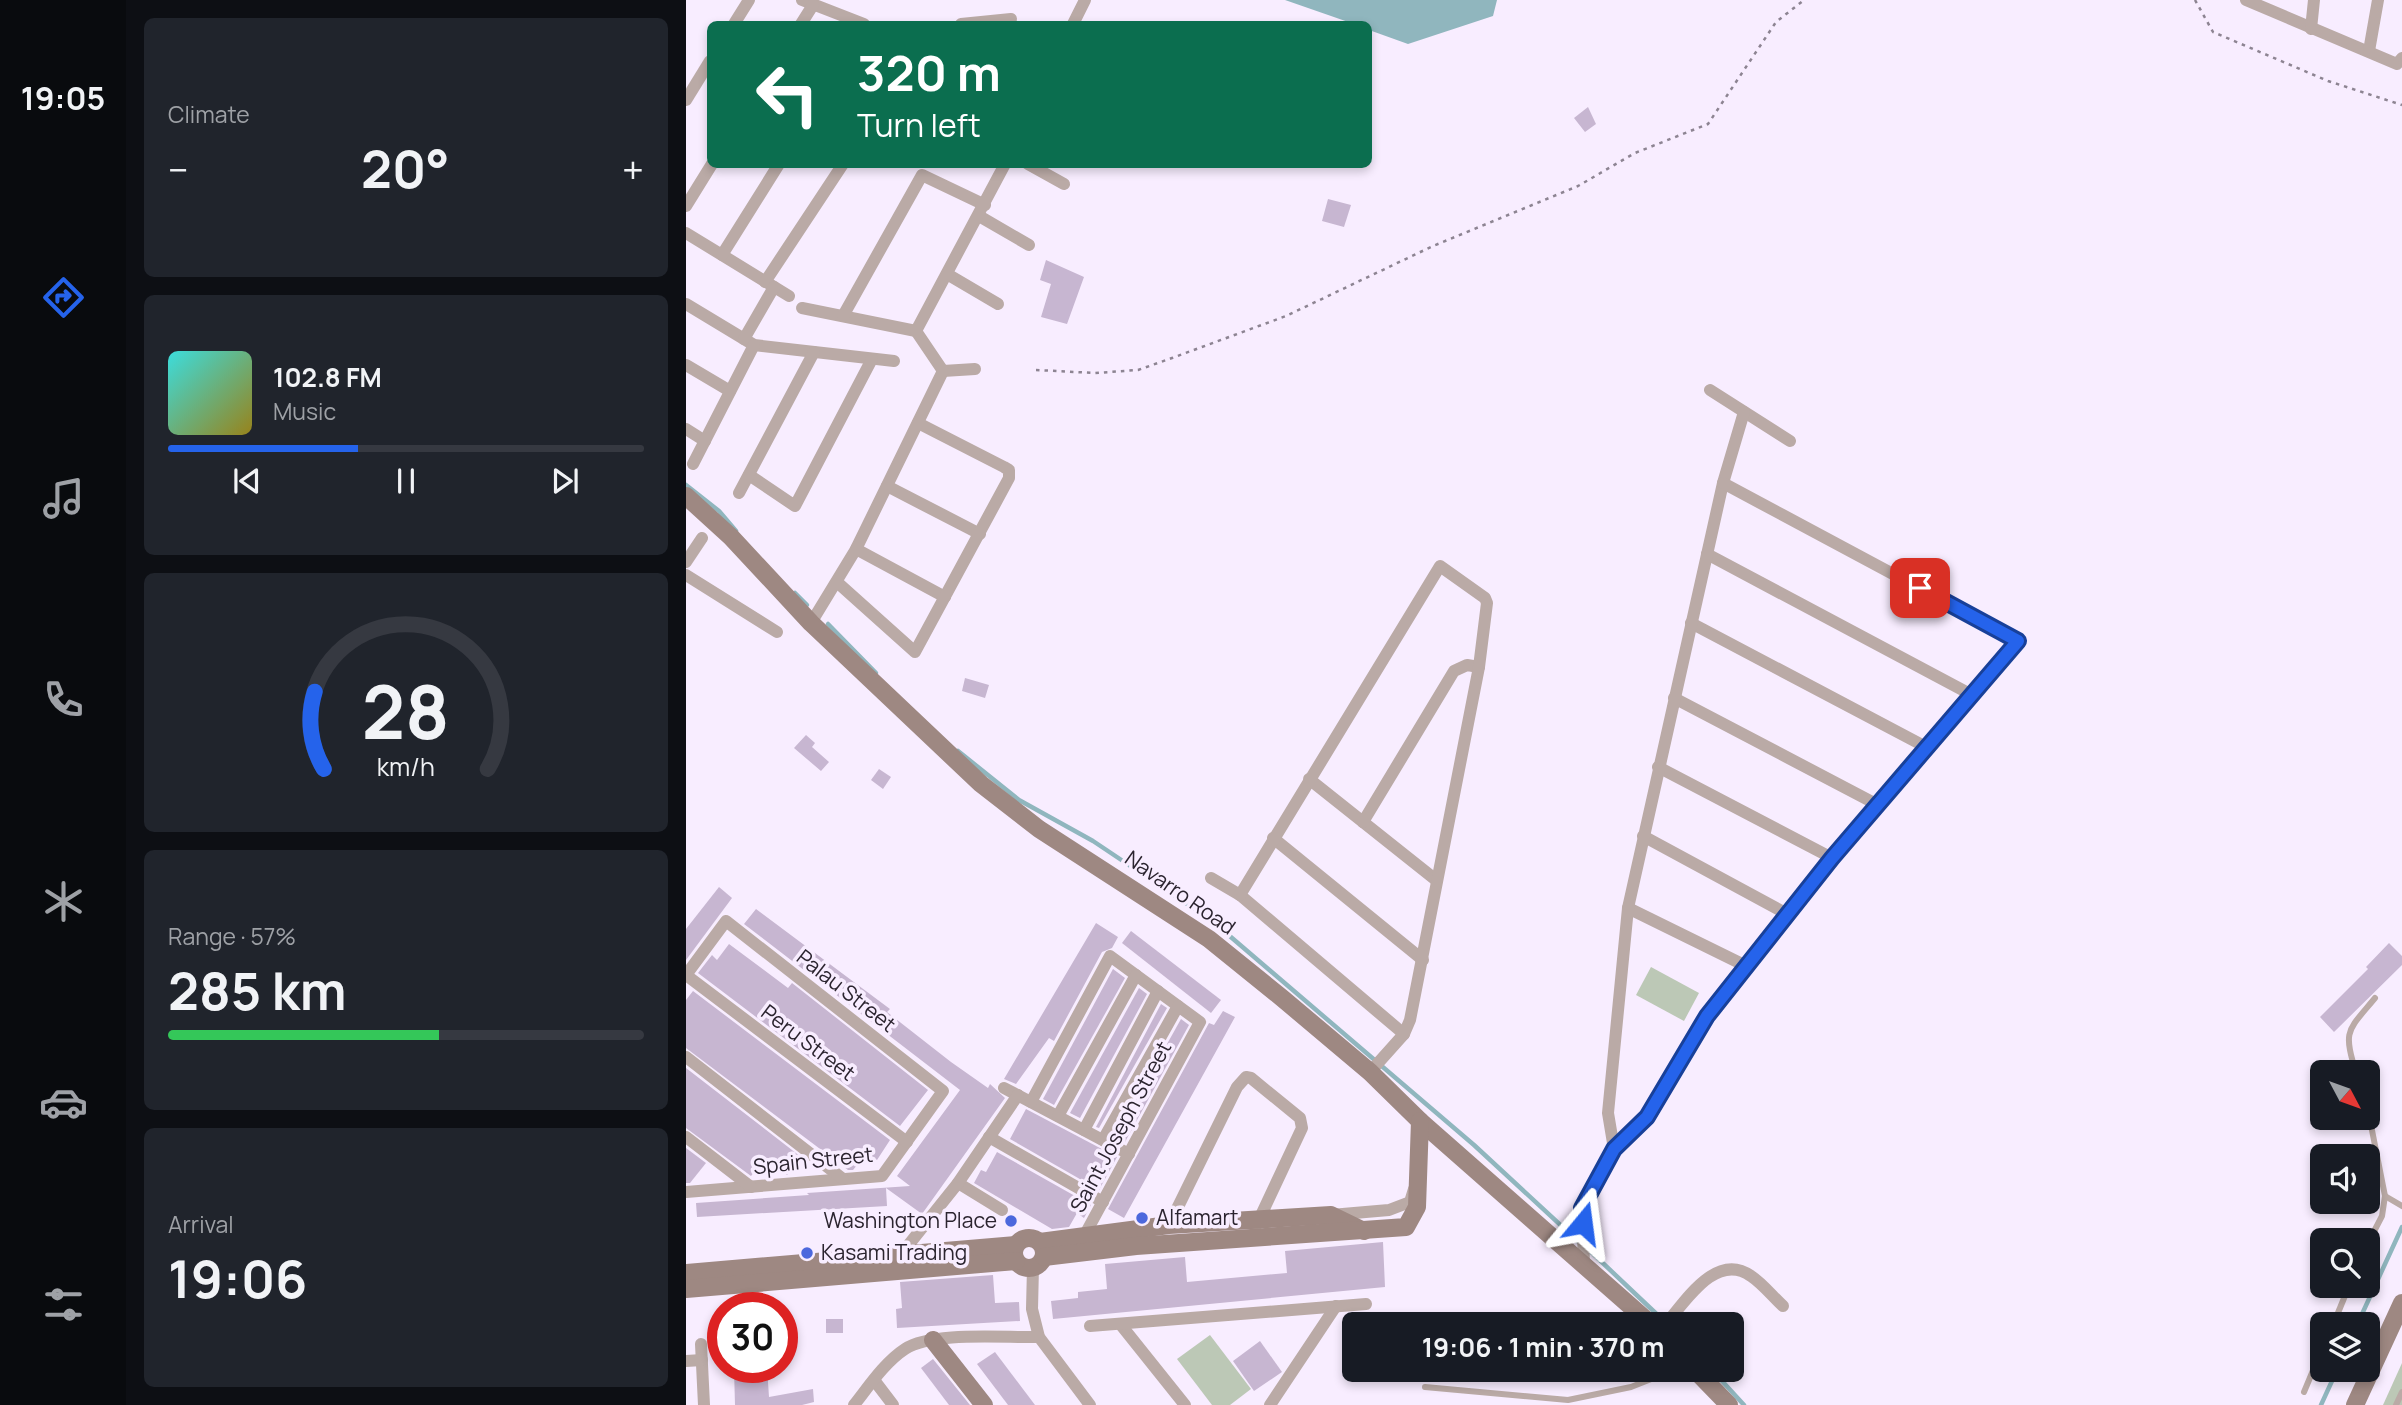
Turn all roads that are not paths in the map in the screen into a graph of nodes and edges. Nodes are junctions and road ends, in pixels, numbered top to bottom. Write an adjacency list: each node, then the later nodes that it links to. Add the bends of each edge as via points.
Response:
1 (749, 0): 7 (street)
2 (1086, 0): 12 (street)
3 (2246, 0): 13 (street)
4 (2314, 0): 13 (street)
5 (2378, 0): 14 (street)
6 (808, 2): 8 (street); 9 (street)
7 (736, 21)
8 (802, 21)
9 (856, 21)
10 (991, 21): 11 (street)
11 (1010, 21)
12 (1075, 21)
13 (2311, 29): 14 (street)
14 (2369, 51): 15 (street, via 2398,64)
15 (2402, 58)
16 (707, 66): 17 (street)
17 (686, 100)
18 (710, 168): 24 (street)
19 (776, 168): 28 (street)
20 (841, 168): 30 (street)
21 (1003, 168): 25 (street)
22 (1035, 168): 23 (street)
23 (1064, 184)
24 (686, 206)
25 (982, 211): 27 (street); 29 (street); 35 (street, via 922,175)
26 (686, 233): 28 (street)
27 (1029, 245)
28 (722, 255): 30 (street)
29 (947, 274): 33 (street); 36 (street)
30 (770, 284): 31 (street); 37 (street)
31 (789, 296)
32 (686, 304): 37 (street)
33 (998, 304)
34 (802, 309): 35 (street)
35 (843, 316): 36 (street)
36 (916, 331): 43 (street)
37 (749, 342): 38 (street); 45 (street)
38 (814, 352): 39 (street); 52 (street)
39 (873, 359): 40 (street); 52 (street, via 795,506)
40 (894, 361)
41 (686, 365): 45 (street)
42 (975, 369): 43 (street)
43 (943, 370): 47 (street)
44 (1710, 390): 46 (street)
45 (730, 391): 49 (street)
46 (1744, 412): 50 (street); 53 (street)
47 (918, 424): 54 (street); 57 (street, via 1009,470)
48 (686, 429): 49 (street)
49 (705, 441): 51 (street)
50 (1790, 442)
51 (693, 464)
52 (749, 475): 55 (street)
53 (1723, 483): 60 (street); 69 (street, via 2018,641)
54 (887, 486): 57 (street); 59 (street)
55 (739, 493)
56 (686, 496): 65 (street, Navarro Road)
57 (980, 534): 64 (street)
58 (702, 538): 61 (street)
59 (856, 549): 63 (street); 64 (street)
60 (1707, 554): 66 (street); 69 (street)
61 (686, 562)
62 (686, 575): 67 (street)
63 (838, 583): 64 (street, via 914,652); 65 (street)
64 (945, 597)
65 (811, 623): 94 (street, Navarro Road, via 1002,801 1209,939)
66 (1691, 623): 70 (street); 71 (street)
67 (777, 632)
68 (1479, 667): 73 (street, via 1487,603 1440,566); 75 (street, via 1467,665 1454,671); 80 (street)
69 (1972, 695): 71 (street)
70 (1674, 698): 72 (street); 74 (street)
71 (1926, 747): 74 (street)
72 (1658, 768): 76 (street); 78 (street)
73 (1309, 779): 75 (street); 77 (street)
74 (1878, 805): 78 (street)
75 (1363, 822): 80 (street)
76 (1643, 836): 82 (street); 83 (street)
77 (1273, 838): 81 (street); 84 (street)
78 (1832, 858): 83 (street)
79 (1211, 878): 81 (street)
80 (1436, 880): 84 (street)
81 (1240, 895): 91 (street)
82 (1628, 908): 85 (street); 107 (street, via 1608,1113)
83 (1789, 915): 85 (street)
84 (1423, 960): 91 (street)
85 (1746, 965): 107 (street, via 1707,1016 1647,1117)
86 (686, 975): 96 (street, Palau Street, via 726,921); 106 (street, Peru Street)
87 (1136, 975): 88 (street); 98 (street, via 1110,956); 99 (street)
88 (1158, 991): 90 (street); 101 (street)
89 (2375, 998): 93 (lane, via 2349,1029)
90 (1178, 1006): 105 (street); 108 (street, Saint Joseph Street, via 1200,1021)
91 (1404, 1034): 94 (street)
92 (686, 1057): 109 (street)
93 (2352, 1060)
94 (1375, 1067): 100 (street, Navarro Road)
95 (1004, 1088): 97 (street)
96 (943, 1091): 106 (street, Spain Street)
97 (1018, 1095): 98 (street); 104 (street)
98 (1031, 1102): 99 (street)
99 (1058, 1116): 101 (street)
100 (1420, 1121): 110 (street); 126 (street, Navarro Road)
101 (1084, 1130): 105 (street)
102 (2372, 1130): 114 (lane)
103 (686, 1137): 112 (street)
104 (989, 1137): 111 (street); 115 (street)
105 (1103, 1140): 108 (street)
106 (907, 1142): 109 (street, Spain Street, via 882,1176)
107 (1614, 1149): 126 (street, via 1582,1208)
108 (1129, 1154): 115 (street, Saint Joseph Street)
109 (843, 1179): 112 (street, Spain Street)
110 (1418, 1179): 118 (street, via 1410,1202 1389,1210); 122 (street, via 1417,1207 1406,1227)
111 (958, 1183): 117 (street); 127 (street)
112 (751, 1187): 113 (street, Spain Street)
113 (686, 1192)
114 (2385, 1196): 116 (lane); 121 (lane)
115 (1103, 1202): 125 (street, Saint Joseph Street)
116 (2402, 1206)
117 (1002, 1210)
118 (1331, 1214): 119 (street); 122 (street)
119 (1259, 1218): 120 (street); 120 (street, via 1301,1128 1300,1118 1246,1077); 123 (street)
120 (1169, 1225): 124 (street)
121 (2376, 1228)
122 (1366, 1232): 123 (street)
123 (1252, 1236): 124 (street)
124 (1137, 1237): 125 (street)
125 (1079, 1244): 128 (street)
126 (1584, 1251): 136 (street, Navarro Road)
127 (903, 1252): 128 (street); 129 (street); 130 (street)
128 (1030, 1254): 129 (street); 140 (street, via 1032,1309)
129 (887, 1272): 131 (street)
130 (686, 1273)
131 (686, 1289)
132 (2402, 1303): 161 (street)
133 (1366, 1304): 134 (street)
134 (1336, 1306): 138 (street); 159 (street)
135 (1783, 1306): 137 (street, via 1749,1275 1728,1269 1710,1276)
136 (1650, 1312)
137 (1675, 1312)
138 (1121, 1325): 139 (street); 158 (street)
139 (1090, 1326)
140 (1039, 1337): 141 (street); 157 (street)
141 (933, 1339): 146 (street, via 907,1347); 156 (street)
142 (701, 1344): 143 (street)
143 (702, 1360): 144 (street); 153 (street)
144 (686, 1361)
145 (2310, 1378): 150 (lane)
146 (874, 1380): 154 (street); 155 (street)
147 (1644, 1382): 149 (lane, via 1569,1400)
148 (1707, 1382): 160 (street)
149 (1425, 1387)
150 (2304, 1392)
151 (2402, 1392): 152 (lane)
152 (2399, 1404)
153 (704, 1405)
154 (854, 1405)
155 (893, 1405)
156 (984, 1405)
157 (1090, 1405)
158 (1185, 1405)
159 (1270, 1405)
160 (1729, 1405)
161 (2355, 1405)

